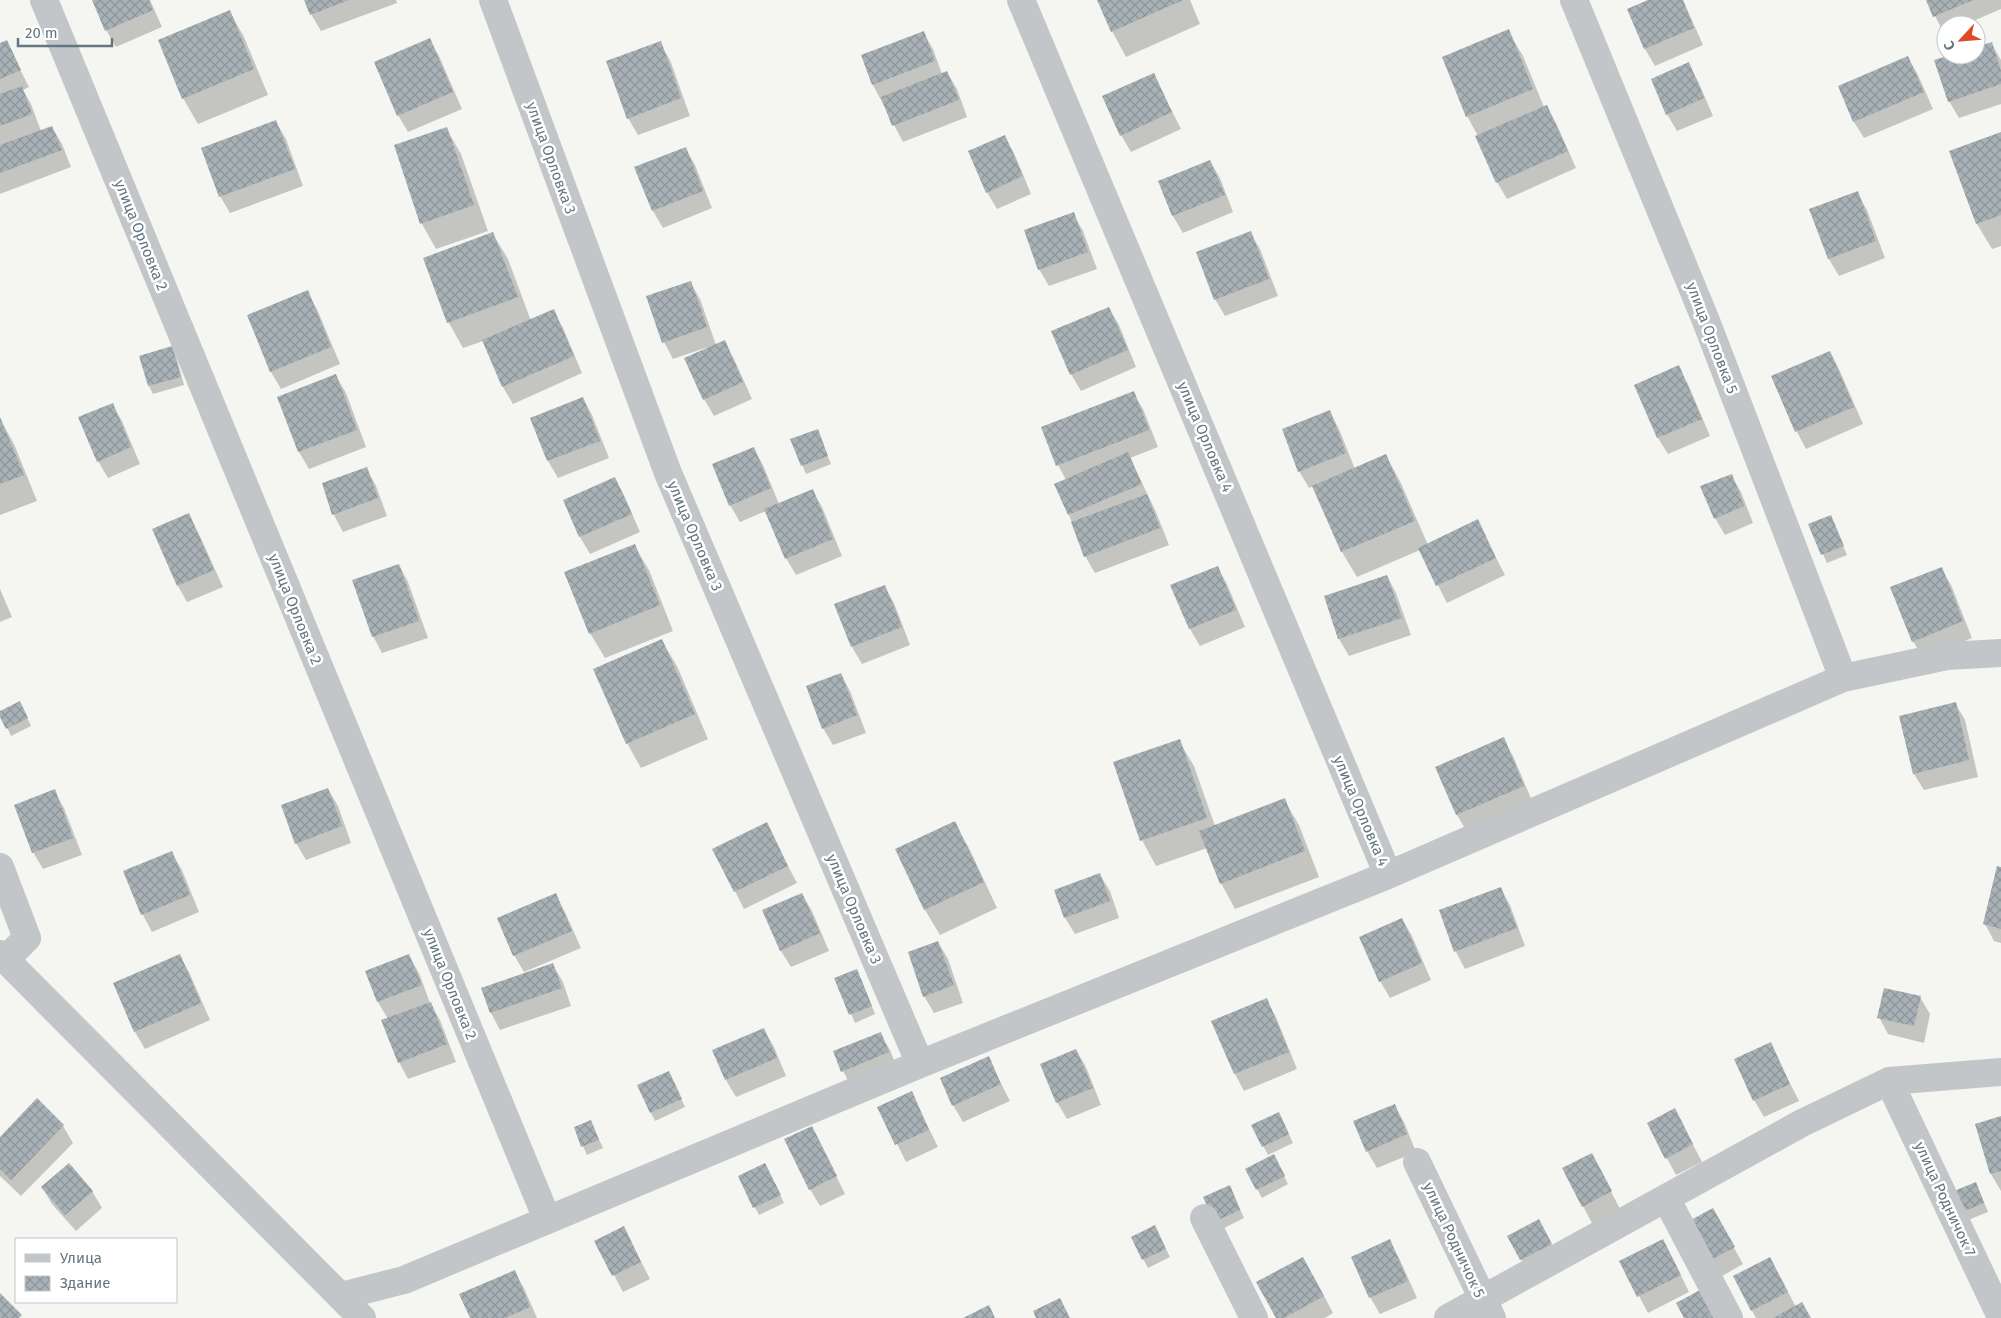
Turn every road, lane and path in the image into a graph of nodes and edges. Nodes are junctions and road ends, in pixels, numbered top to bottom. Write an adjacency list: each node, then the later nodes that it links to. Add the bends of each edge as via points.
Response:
1 (44, 0): 16 (street, улица Орловка 2)
2 (493, 0): 10 (street, улица Орловка 3, via 668,473)
3 (1021, 0): 8 (street, улица Орловка 4)
4 (1574, 0): 6 (street, улица Орловка 5, via 1706,321)
5 (2001, 653): 6 (street, via 1948,656)
6 (1843, 678): 8 (street)
7 (0, 867): 9 (street, via 26,938)
8 (1388, 875): 10 (street)
9 (3, 957): 17 (street)
10 (920, 1064): 16 (street)
11 (2001, 1072): 12 (street)
12 (1890, 1081): 14 (street, via 1802,1123); 19 (street, улица Родничок 7)
13 (1417, 1162): 18 (street, улица Родничок 5)
14 (1666, 1198): 18 (street); 23 (street)
15 (1204, 1218): 21 (street)
16 (547, 1219): 17 (street, via 404,1280)
17 (341, 1296): 20 (street)
18 (1487, 1309): 22 (street)
19 (2001, 1316)
20 (362, 1318)
21 (1254, 1318)
22 (1448, 1318)
23 (1729, 1318)

